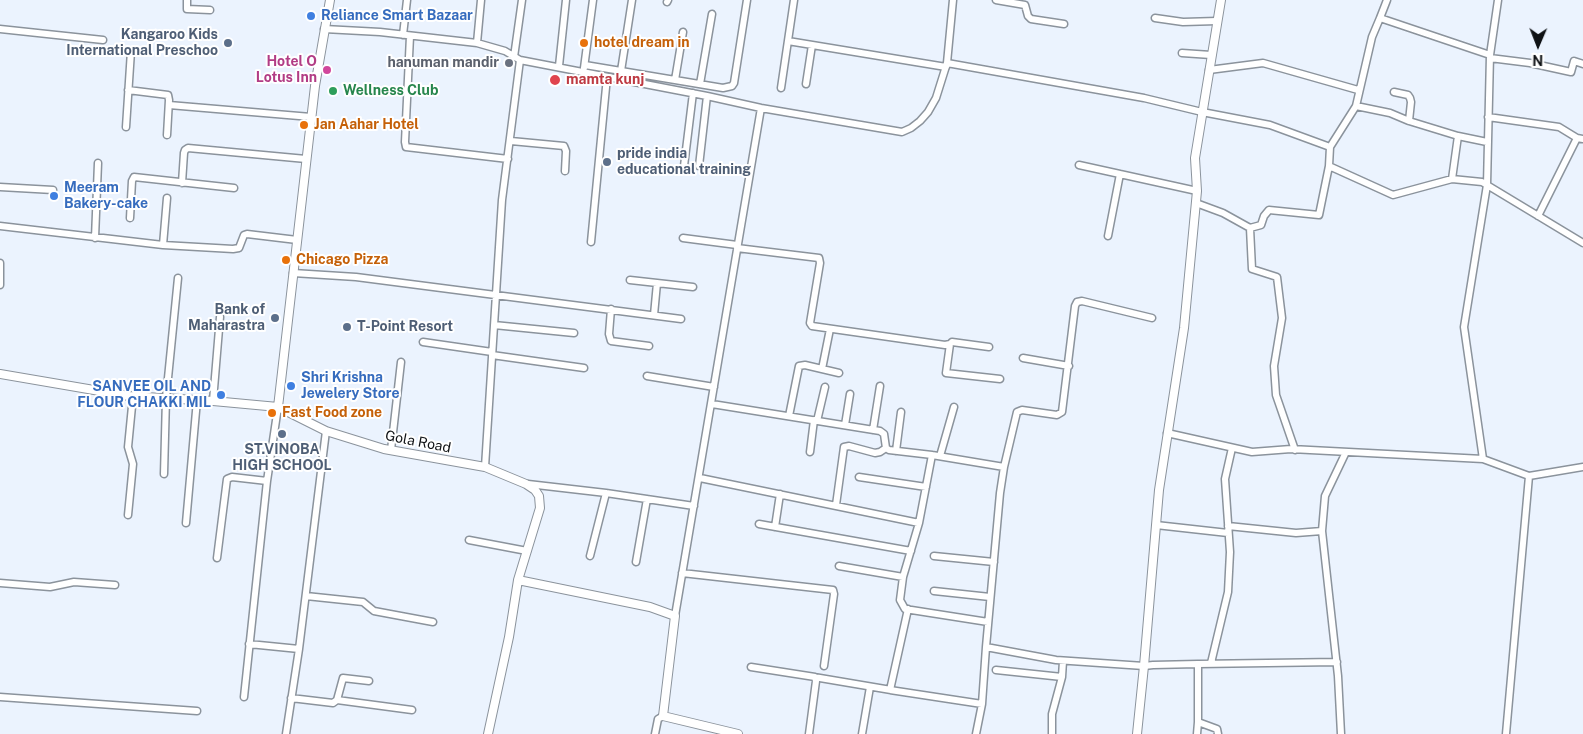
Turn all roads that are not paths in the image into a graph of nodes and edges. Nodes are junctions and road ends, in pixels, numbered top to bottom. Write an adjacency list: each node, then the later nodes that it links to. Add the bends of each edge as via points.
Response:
1 (187, 0): 16 (street, via 187,9)
2 (330, 0): 23 (street)
3 (407, 0): 25 (street)
4 (481, 0): 28 (street)
5 (522, 0): 34 (street)
6 (566, 0): 37 (street)
7 (593, 0): 38 (street)
8 (632, 0): 40 (street)
9 (747, 0): 43 (street, via 733,85 723,88)
10 (794, 0): 27 (street)
11 (953, 0): 36 (street)
12 (996, 0): 21 (street, via 1025,5 1031,19)
13 (1221, 0): 20 (street)
14 (1387, 0): 19 (street)
15 (1498, 0): 33 (street)
16 (210, 10)
17 (712, 14): 43 (street)
18 (1155, 18): 20 (street)
19 (1380, 18): 33 (street); 47 (street)
20 (1217, 22): 32 (street)
21 (1064, 24)
22 (0, 29): 26 (street)
23 (324, 29): 25 (street); 55 (street)
24 (683, 32): 42 (street)
25 (406, 35): 28 (street); 65 (street, via 406,147)
26 (104, 40)
27 (788, 41): 29 (street); 45 (street)
28 (477, 44): 34 (street, via 505,51)
29 (812, 45): 36 (street); 44 (street)
30 (131, 51): 46 (street)
31 (1182, 53): 32 (street)
32 (1211, 55): 39 (street)
33 (1490, 56): 35 (street, via 1571,72 1574,61); 56 (street)
34 (517, 59): 37 (street); 62 (street)
35 (1583, 64)
36 (947, 65): 53 (street, via 928,112 906,131); 54 (street, via 1144,98)
37 (559, 66): 38 (street)
38 (584, 68): 40 (street); 41 (street)
39 (1209, 70): 47 (street, via 1263,63); 54 (street)
40 (620, 71): 42 (street)
41 (606, 77): 49 (street); 91 (street)
42 (675, 80): 43 (street)
43 (700, 84)
44 (806, 84)
45 (781, 88)
46 (128, 90): 51 (street, via 166,94); 58 (street)
47 (1358, 90): 52 (street)
48 (1394, 92): 57 (street, via 1410,98)
49 (693, 93): 50 (street); 69 (street)
50 (707, 96): 53 (street); 70 (street)
51 (169, 105): 55 (street); 59 (street)
52 (1356, 106): 57 (street, via 1390,113); 64 (street)
53 (761, 108): 94 (street)
54 (1202, 112): 64 (street, via 1270,125); 80 (street, via 1195,158)
55 (312, 117): 66 (street)
56 (1488, 117): 61 (street, via 1559,128); 63 (street)
57 (1408, 121): 60 (street)
58 (126, 127)
59 (167, 135)
60 (1458, 136): 63 (street); 74 (street)
61 (1580, 139): 83 (street)
62 (511, 141): 65 (street); 72 (street, via 564,146)
63 (1487, 142): 76 (street)
64 (1330, 147): 71 (street)
65 (508, 159): 102 (street)
66 (306, 160): 75 (street, via 188,148 184,153); 90 (street)
67 (98, 163): 88 (street)
68 (1079, 165): 73 (street)
69 (684, 166)
70 (699, 166)
71 (1329, 166): 74 (street, via 1393,195); 86 (street, via 1319,215 1269,210 1262,225)
72 (565, 171)
73 (1120, 174): 80 (street); 87 (street)
74 (1452, 179): 76 (street)
75 (182, 183): 78 (street); 84 (street, via 134,176)
76 (1487, 185): 83 (street); 152 (street, via 1464,327)
77 (0, 187): 79 (street)
78 (234, 188)
79 (53, 190)
80 (1197, 190): 82 (street)
81 (167, 198): 93 (street)
82 (1196, 203): 86 (street); 142 (street, via 1184,328)
83 (1538, 216): 92 (street)
84 (130, 218)
85 (0, 226): 88 (street)
86 (1250, 228): 146 (street, via 1252,269 1277,277 1282,318 1274,366 1276,395)
87 (1108, 236)
88 (95, 238): 93 (street)
89 (683, 238): 94 (street)
90 (297, 240): 93 (street, via 247,234 236,249); 96 (street)
91 (591, 242)
92 (1583, 243)
93 (163, 245)
94 (737, 246): 109 (street, via 819,258 810,325); 126 (street)
95 (0, 263): 100 (street)
96 (293, 273): 102 (street, via 356,277); 134 (street)
97 (178, 278): 130 (street)
98 (630, 280): 99 (street)
99 (657, 283): 101 (street); 104 (street)
100 (0, 285)
101 (693, 287)
102 (496, 295): 103 (street); 108 (street)
103 (611, 309): 104 (street); 113 (street, via 611,341)
104 (654, 315): 107 (street)
105 (220, 317): 132 (street)
106 (1152, 318): 118 (street, via 1077,302)
107 (681, 319)
108 (494, 325): 110 (street); 115 (street)
109 (830, 329): 112 (street); 120 (street)
110 (574, 334)
111 (423, 342): 115 (street)
112 (950, 344): 114 (street); 124 (street, via 946,373)
113 (649, 346)
114 (989, 347)
115 (492, 353): 119 (street); 153 (street)
116 (1023, 358): 118 (street)
117 (401, 362): 145 (street)
118 (1069, 366): 154 (street, via 1062,412 1056,415 1018,411)
119 (584, 368)
120 (822, 369): 121 (street); 137 (street, via 798,367)
121 (839, 373)
122 (0, 374): 129 (street)
123 (647, 376): 126 (street)
124 (1000, 379)
125 (880, 386): 140 (street)
126 (714, 387): 133 (street)
127 (825, 387): 138 (street)
128 (850, 394): 139 (street)
129 (133, 396): 130 (street); 168 (street, via 128,447 133,464)
130 (166, 398): 131 (street); 156 (street)
131 (197, 400): 132 (street); 169 (street)
132 (213, 401): 134 (street)
133 (712, 404): 137 (street); 159 (street)
134 (278, 407): 141 (street, Gola Road); 160 (street)
135 (954, 407): 151 (street)
136 (901, 412): 147 (street)
137 (789, 416): 138 (street)
138 (816, 420): 139 (street); 148 (street)
139 (845, 425): 140 (street)
140 (873, 430): 143 (street, via 883,433)
141 (326, 431): 145 (street, Gola Road); 191 (street)
142 (1167, 433): 144 (street); 172 (street)
143 (886, 448): 147 (street); 166 (street, via 877,453 844,447)
144 (1232, 448): 146 (street, via 1252,452); 174 (street, via 1224,479)
145 (391, 450): 153 (street, Gola Road)
146 (1295, 450): 149 (street)
147 (896, 451): 150 (street)
148 (810, 452)
149 (1346, 452): 152 (street); 175 (street, via 1326,496)
150 (932, 455): 151 (street); 162 (street)
151 (940, 456): 154 (street)
152 (1483, 459): 157 (street)
153 (485, 467): 161 (street, Gola Road)
154 (1004, 467): 183 (street)
155 (1583, 467): 157 (street)
156 (164, 474)
157 (1529, 476): 234 (street)
158 (859, 477): 162 (street)
159 (700, 478): 164 (street); 167 (street)
160 (267, 481): 181 (street, via 227,479); 197 (street)
161 (526, 484): 163 (street); 178 (street, via 535,490 540,502)
162 (926, 488): 170 (street)
163 (606, 493): 165 (street); 179 (street)
164 (780, 494): 166 (street); 173 (street)
165 (647, 499): 167 (street); 182 (street)
166 (836, 505): 170 (street)
167 (694, 506): 185 (street)
168 (128, 515)
169 (186, 523)
170 (919, 523): 177 (street)
171 (759, 524): 173 (street)
172 (1156, 525): 174 (street); 205 (street)
173 (775, 527): 177 (street)
174 (1228, 529): 175 (street, via 1296,533); 203 (street, via 1228,592)
175 (1322, 531): 201 (street)
176 (469, 540): 178 (street)
177 (911, 551): 186 (street)
178 (527, 552): 187 (street)
179 (590, 556)
180 (934, 556): 183 (street)
181 (217, 558)
182 (636, 562)
183 (994, 562): 192 (street)
184 (839, 566): 186 (street)
185 (682, 573): 194 (street); 204 (street, via 833,590)
186 (903, 577): 193 (street, via 900,600)
187 (518, 580): 194 (street, via 650,607); 223 (street)
188 (0, 583): 189 (street, via 50,588 74,582)
189 (115, 585)
190 (934, 591): 192 (street)
191 (306, 596): 195 (street, via 363,602 372,611); 199 (street)
192 (990, 597): 196 (street)
193 (908, 609): 196 (street); 212 (street)
194 (675, 616): 220 (street)
195 (433, 622)
196 (988, 622): 198 (street)
197 (249, 644): 199 (street); 214 (street)
198 (986, 647): 200 (street); 217 (street)
199 (299, 649): 215 (street)
200 (1063, 661): 205 (street); 209 (street)
201 (1337, 662): 203 (street); 233 (street)
202 (1198, 664): 203 (street); 205 (street); 221 (street)
203 (1211, 664)
204 (824, 666)
205 (1144, 666): 230 (street)
206 (751, 667): 208 (street)
207 (996, 670): 209 (street)
208 (814, 677): 211 (street); 226 (street)
209 (1062, 677): 229 (street, via 1052,714)
210 (369, 681): 216 (street, via 343,678)
211 (870, 687): 212 (street); 227 (street)
212 (891, 690): 217 (street)
213 (0, 697): 219 (street)
214 (244, 697)
215 (291, 698): 216 (street, via 332,703); 222 (street)
216 (337, 700): 218 (street)
217 (982, 704): 228 (street)
218 (412, 710)
219 (197, 711)
220 (663, 716): 224 (street, via 658,719); 225 (street)
221 (1198, 722): 231 (street); 232 (street, via 1217,729)
222 (286, 734)
223 (488, 734)
224 (656, 734)
225 (740, 734)
226 (809, 734)
227 (862, 734)
228 (976, 734)
229 (1052, 734)
230 (1137, 734)
231 (1197, 734)
232 (1218, 734)
233 (1341, 734)
234 (1506, 734)

